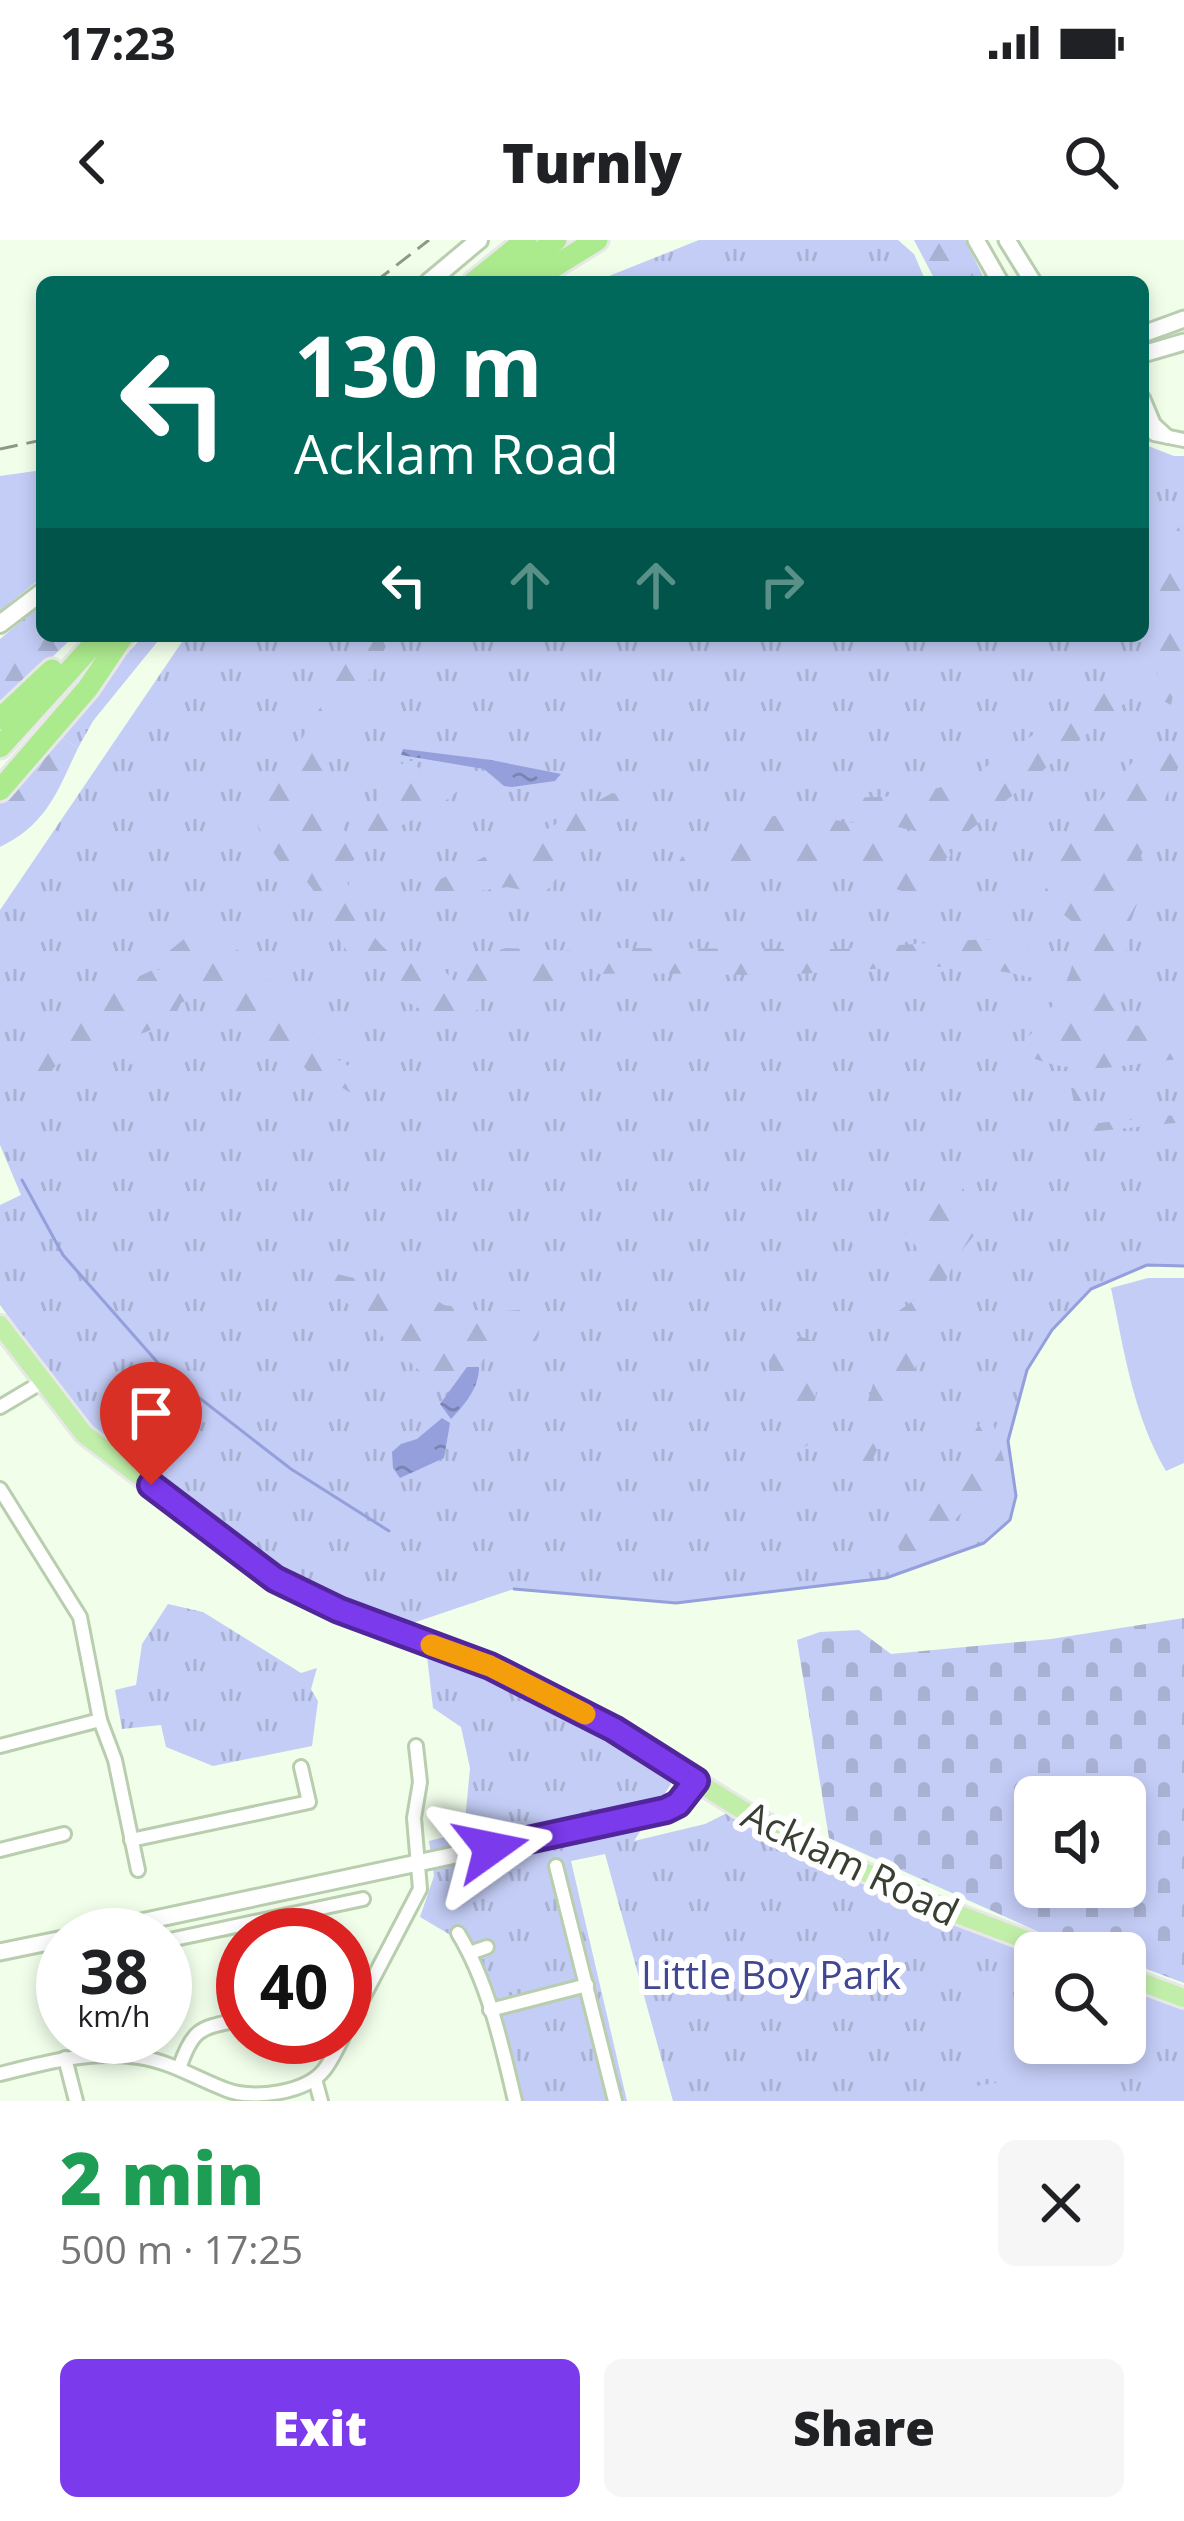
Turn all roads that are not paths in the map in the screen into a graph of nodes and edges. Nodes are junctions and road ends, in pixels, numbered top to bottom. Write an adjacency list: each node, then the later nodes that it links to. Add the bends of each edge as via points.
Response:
1 (479, 240): 8 (main road)
2 (504, 240): 9 (highway)
3 (526, 240): 10 (highway)
4 (556, 240): 11 (highway)
5 (597, 240): 12 (highway)
6 (976, 240): 13 (street)
7 (1007, 240): 14 (street)
8 (436, 276)
9 (465, 276)
10 (481, 276)
11 (510, 276)
12 (540, 276)
13 (995, 276)
14 (1030, 276)
15 (1184, 320): 16 (street)
16 (1149, 332)
17 (1184, 342): 18 (street)
18 (1149, 352)
19 (1149, 412): 21 (street)
20 (1149, 429): 21 (street)
21 (1168, 437): 22 (street)
22 (1184, 440)
23 (36, 597): 24 (main road)
24 (0, 624)
25 (101, 642): 29 (highway, via 62,661)
26 (105, 642): 30 (highway)
27 (106, 642): 31 (highway)
28 (107, 642): 32 (highway, via 88,688)
29 (0, 719)
30 (0, 747)
31 (0, 772)
32 (0, 790)
33 (0, 1325): 34 (main road, Acklam Road)
34 (42, 1382): 35 (street); 41 (main road, Acklam Road, via 84,1434 275,1579 490,1666)
35 (0, 1407)
36 (0, 1489): 37 (street, via 80,1616)
37 (100, 1720): 38 (street); 43 (street)
38 (0, 1746)
39 (416, 1746): 45 (street)
40 (301, 1767): 43 (street, via 308,1802)
41 (696, 1781): 45 (street, via 666,1810); 56 (main road, Acklam Road, via 906,1893)
42 (64, 1834): 44 (street)
43 (131, 1840): 47 (street)
44 (0, 1850)
45 (418, 1864): 50 (street); 61 (street, via 422,1882)
46 (556, 1866): 63 (street)
47 (138, 1870)
48 (363, 1899): 49 (street)
49 (333, 1905): 51 (street); 53 (street)
50 (210, 1907): 52 (street); 53 (street)
51 (334, 1908)
52 (192, 1911)
53 (215, 1930): 55 (street)
54 (458, 1933): 60 (street)
55 (192, 1935)
56 (1014, 1935)
57 (36, 1945): 59 (street)
58 (487, 1947): 60 (street)
59 (0, 1952)
60 (470, 1953): 65 (street)
61 (372, 1983)
62 (1146, 1984): 64 (main road)
63 (587, 1985): 65 (street); 78 (street)
64 (1184, 1998)
65 (490, 2010): 75 (street)
66 (216, 2025): 71 (street, via 189,2038)
67 (41, 2064): 72 (street)
68 (67, 2064): 76 (street)
69 (166, 2064): 71 (street)
70 (329, 2064): 73 (street)
71 (179, 2066): 74 (street, via 231,2092)
72 (0, 2074)
73 (315, 2079): 74 (street); 77 (street)
74 (269, 2097)
75 (510, 2100)
76 (76, 2101)
77 (321, 2101)
78 (614, 2101)

